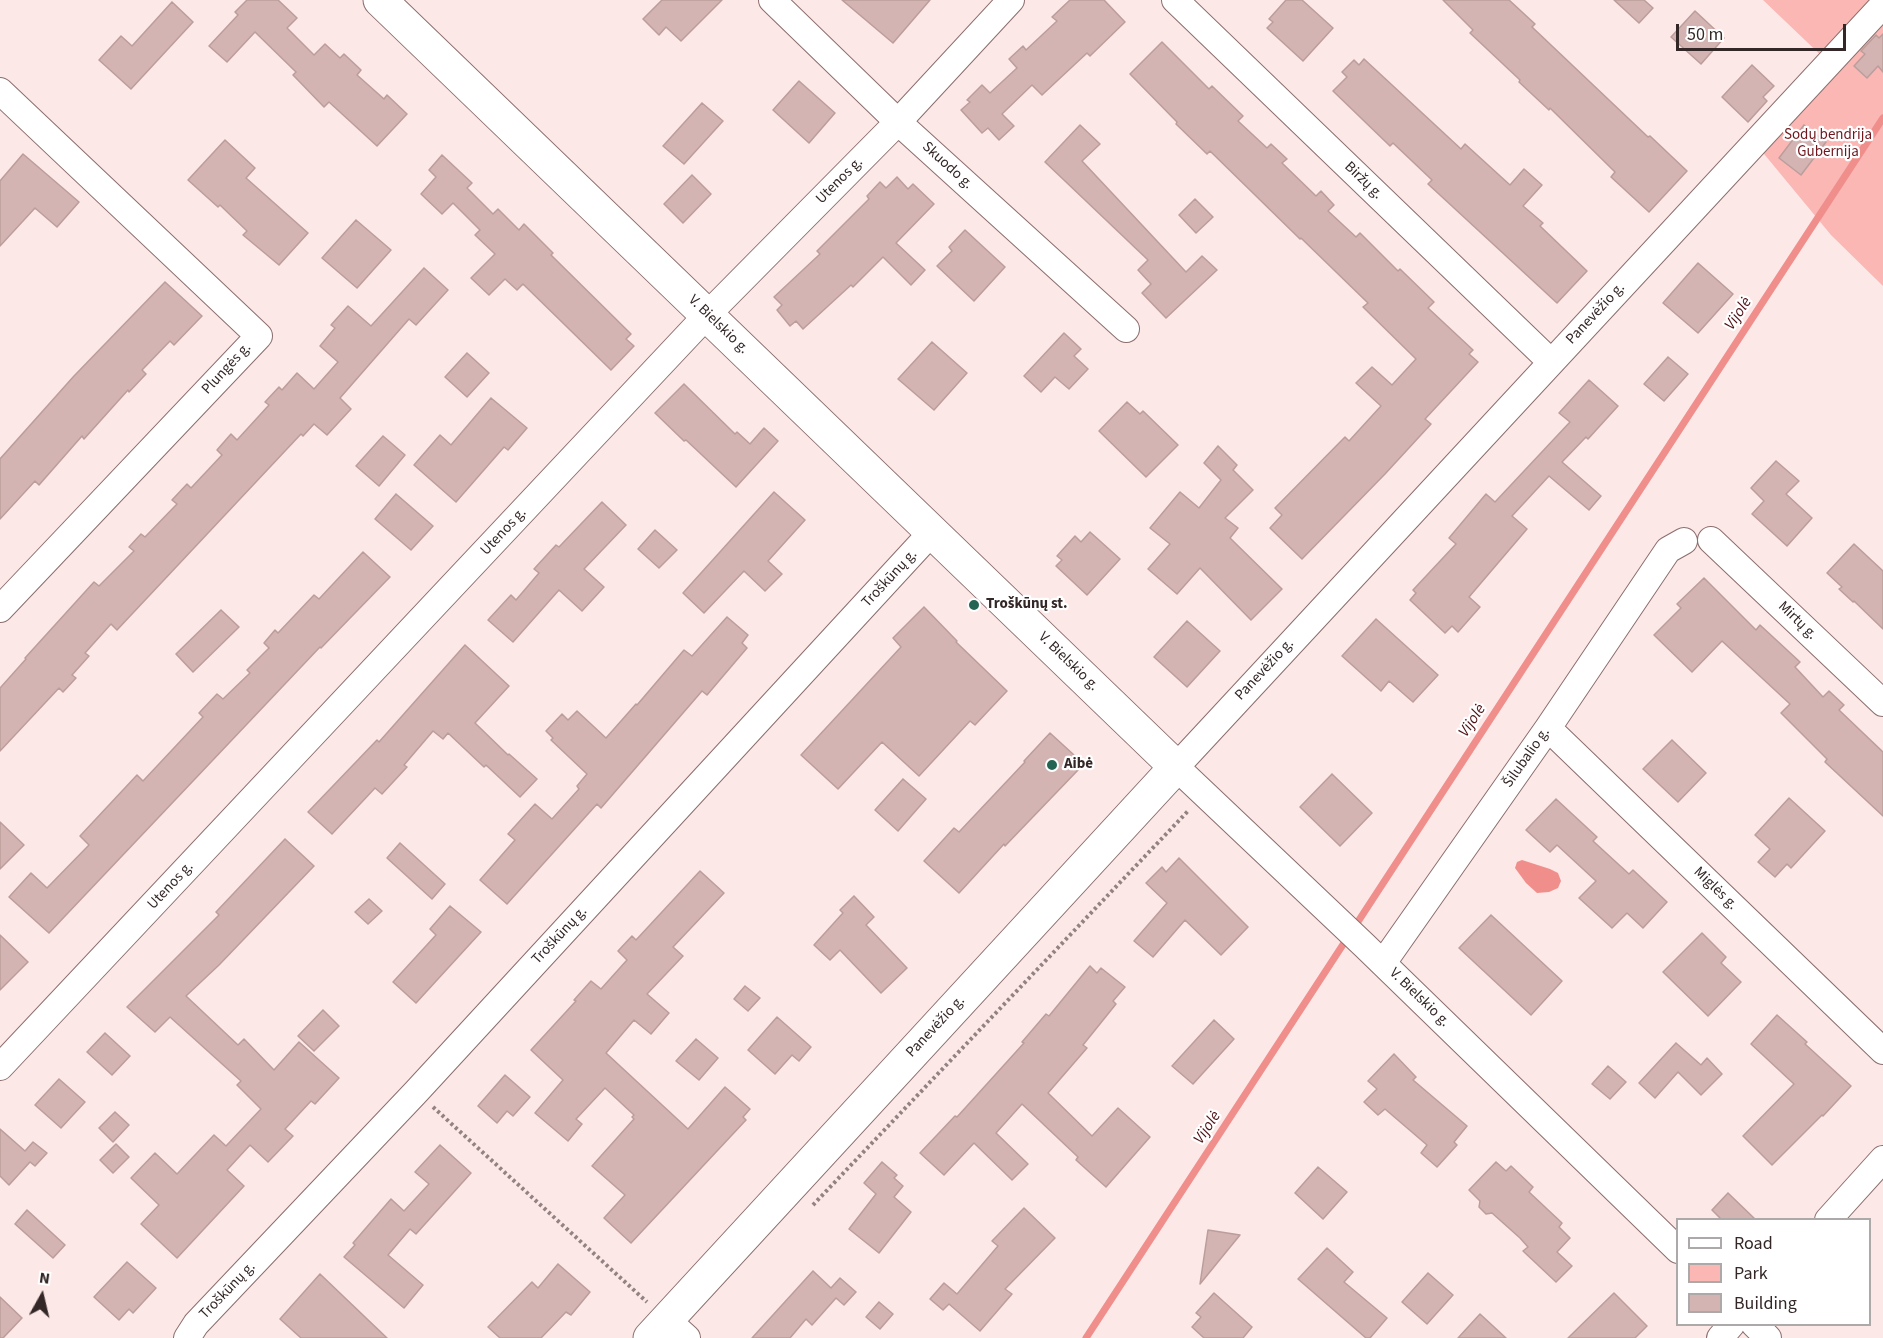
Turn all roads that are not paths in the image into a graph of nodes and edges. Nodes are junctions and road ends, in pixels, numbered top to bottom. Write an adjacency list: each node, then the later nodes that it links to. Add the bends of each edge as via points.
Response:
1 (380, 0): 8 (street, V. Bielskio g.)
2 (772, 0): 7 (street, Skuodo g.)
3 (1011, 0): 7 (street, Utenos g.)
4 (1175, 0): 10 (street, Biržų g.)
5 (1883, 4): 10 (street, Panevėžio g.)
6 (1, 94): 14 (street, Plungės g., via 259,336)
7 (898, 122): 8 (street, Utenos g.); 9 (street, Skuodo g.)
8 (707, 315): 11 (street, V. Bielskio g.); 20 (street, Utenos g.)
9 (1126, 329)
10 (1551, 362): 17 (street, Panevėžio g.)
11 (932, 532): 17 (street, V. Bielskio g.); 27 (street, Troškūnų g.)
12 (1712, 540): 15 (street, Mirtų g.)
13 (1676, 545): 16 (street, Šilubalio g.)
14 (0, 609)
15 (1883, 703)
16 (1548, 728): 18 (street, Šilubalio g.); 19 (street, Miglės g.)
17 (1176, 767): 18 (street, V. Bielskio g.); 26 (street, Panevėžio g.)
18 (1374, 955): 23 (street, V. Bielskio g.)
19 (1883, 1051)
20 (0, 1067)
21 (1883, 1159): 22 (street)
22 (1830, 1218)
23 (1676, 1249)
24 (1730, 1326): 28 (street)
25 (1756, 1326): 29 (street)
26 (668, 1332)
27 (187, 1338)
28 (1720, 1338)
29 (1768, 1338)

